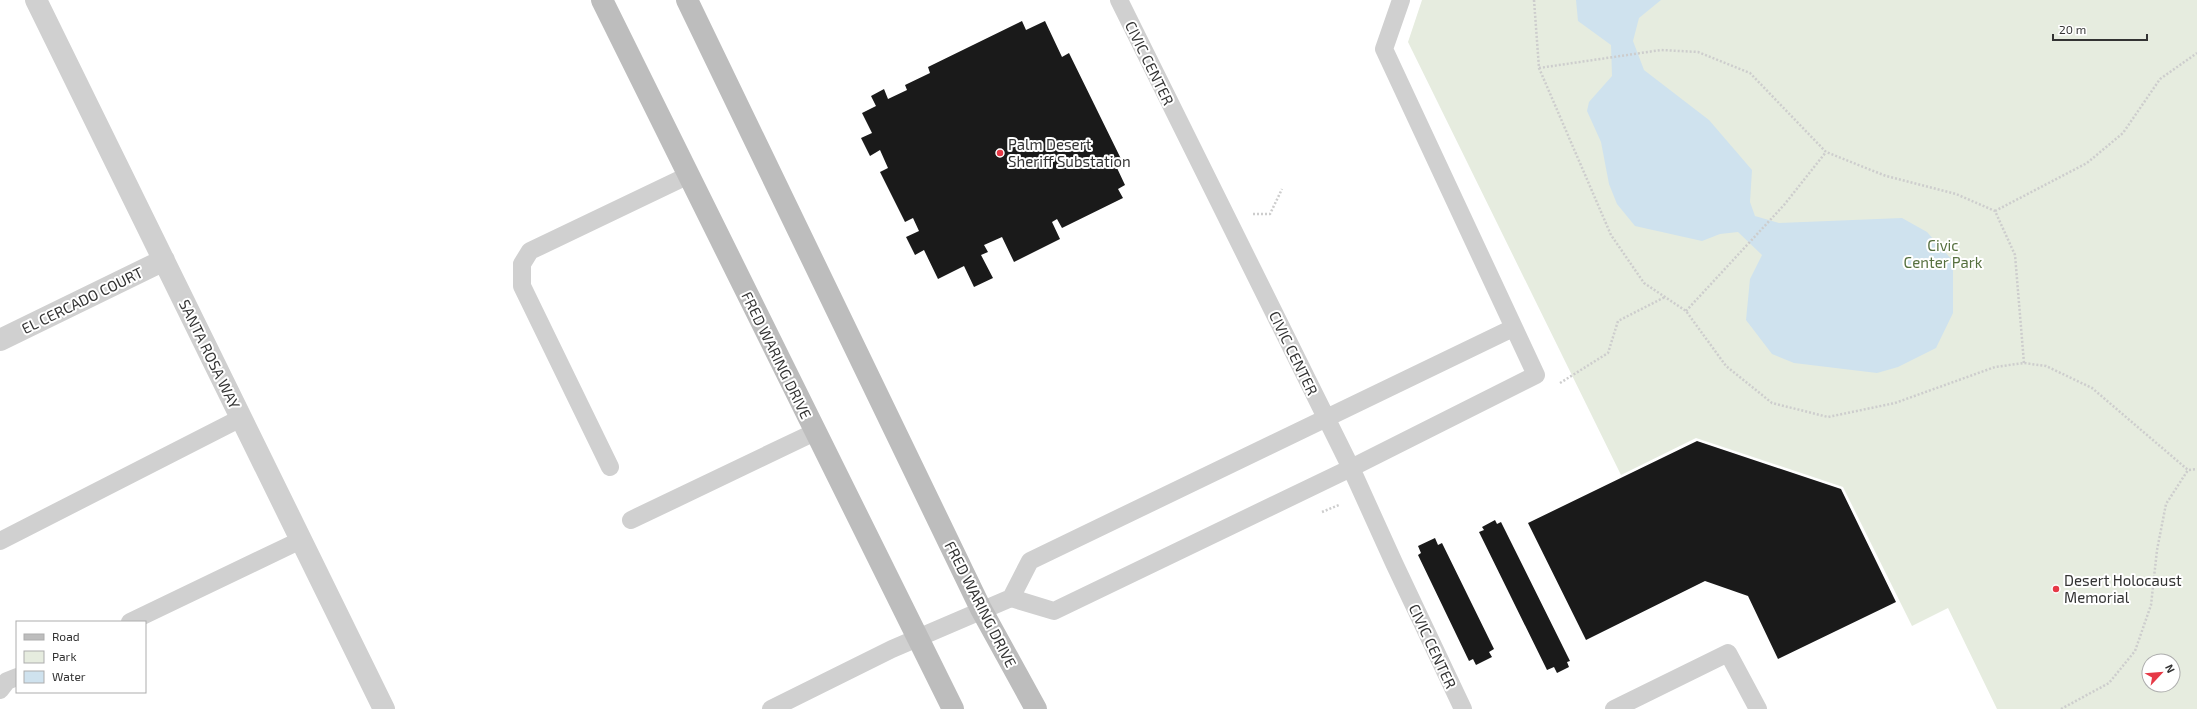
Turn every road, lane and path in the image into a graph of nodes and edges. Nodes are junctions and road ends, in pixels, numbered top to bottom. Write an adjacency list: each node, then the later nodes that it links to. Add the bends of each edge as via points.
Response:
1 (36, 0): 12 (street, SANTA ROSA WAY)
2 (602, 0): 10 (main road, FRED WARING DRIVE)
3 (687, 0): 30 (main road, FRED WARING DRIVE)
4 (1119, 0): 19 (lane, CIVIC CENTER)
5 (1401, 0): 16 (lane, via 1384,49)
6 (1534, 0): 8 (path)
7 (2197, 53): 11 (path, via 2160,79 2123,133 2087,163)
8 (1539, 68): 9 (path, via 1662,50 1698,52 1750,73); 13 (path, via 1611,235 1644,283)
9 (1826, 152): 11 (path, via 1886,176 1956,194); 14 (path, via 1784,205)
10 (689, 175): 21 (main road, FRED WARING DRIVE); 22 (lane, via 530,251 522,264 522,286)
11 (1995, 211): 18 (path, via 2015,255)
12 (164, 260): 17 (street, EL CERCADO COURT); 20 (street, SANTA ROSA WAY)
13 (1665, 297): 14 (path); 15 (path)
14 (1686, 311): 18 (path, via 1726,366 1772,403 1828,417 1895,403 1995,367)
15 (1618, 321)
16 (1513, 328): 19 (lane); 23 (lane, via 1536,375)
17 (0, 340)
18 (2024, 363): 25 (path, via 2046,366 2092,388)
19 (1326, 417): 23 (lane, CIVIC CENTER); 29 (lane, via 1030,561)
20 (241, 418): 27 (street, SANTA ROSA WAY); 28 (lane)
21 (816, 432): 26 (lane); 32 (main road, FRED WARING DRIVE)
22 (610, 467)
23 (1351, 468): 29 (lane, via 1054,611); 39 (lane, CIVIC CENTER)
24 (2197, 469): 25 (path)
25 (2188, 470): 42 (path, via 2166,504 2157,550 2151,605 2135,650 2109,683)
26 (631, 520)
27 (301, 540): 31 (lane); 35 (street, SANTA ROSA WAY)
28 (0, 541)
29 (1011, 598): 30 (lane)
30 (981, 609): 32 (lane); 38 (main road, FRED WARING DRIVE)
31 (132, 621)
32 (917, 638): 36 (lane); 37 (main road, FRED WARING DRIVE)
33 (16, 677): 34 (lane, via 7,681)
34 (0, 690)
35 (384, 709)
36 (771, 709)
37 (953, 709)
38 (1036, 709)
39 (1463, 709)
40 (1614, 709): 41 (lane, via 1728,653)
41 (1758, 709)
42 (2061, 709)

